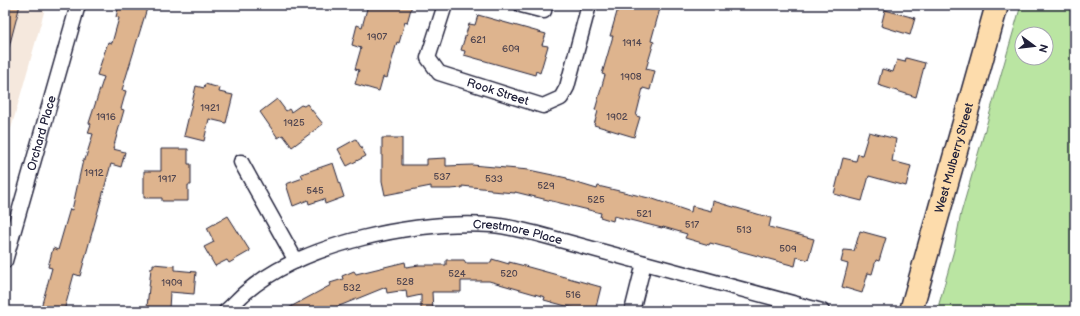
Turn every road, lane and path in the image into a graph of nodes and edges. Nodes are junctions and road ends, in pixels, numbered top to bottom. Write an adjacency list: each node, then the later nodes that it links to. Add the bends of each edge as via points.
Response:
1 (78, 5): 8 (street, Orchard Place)
2 (445, 5): 5 (street, Rook Street, via 428,58 439,73 543,106 561,98 568,87)
3 (521, 5): 4 (street, via 544,11)
4 (545, 5)
5 (589, 5)
6 (997, 5): 14 (main road, West Mulberry Street)
7 (241, 162): 9 (street)
8 (5, 261)
9 (296, 261): 10 (street, Crestmore Place, via 361,239 411,228 453,224 494,225 519,230); 11 (street, Crestmore Place, via 247,291)
10 (644, 263): 12 (street); 13 (street, Crestmore Place)
11 (226, 311)
12 (632, 311)
13 (822, 311)
14 (911, 311)

